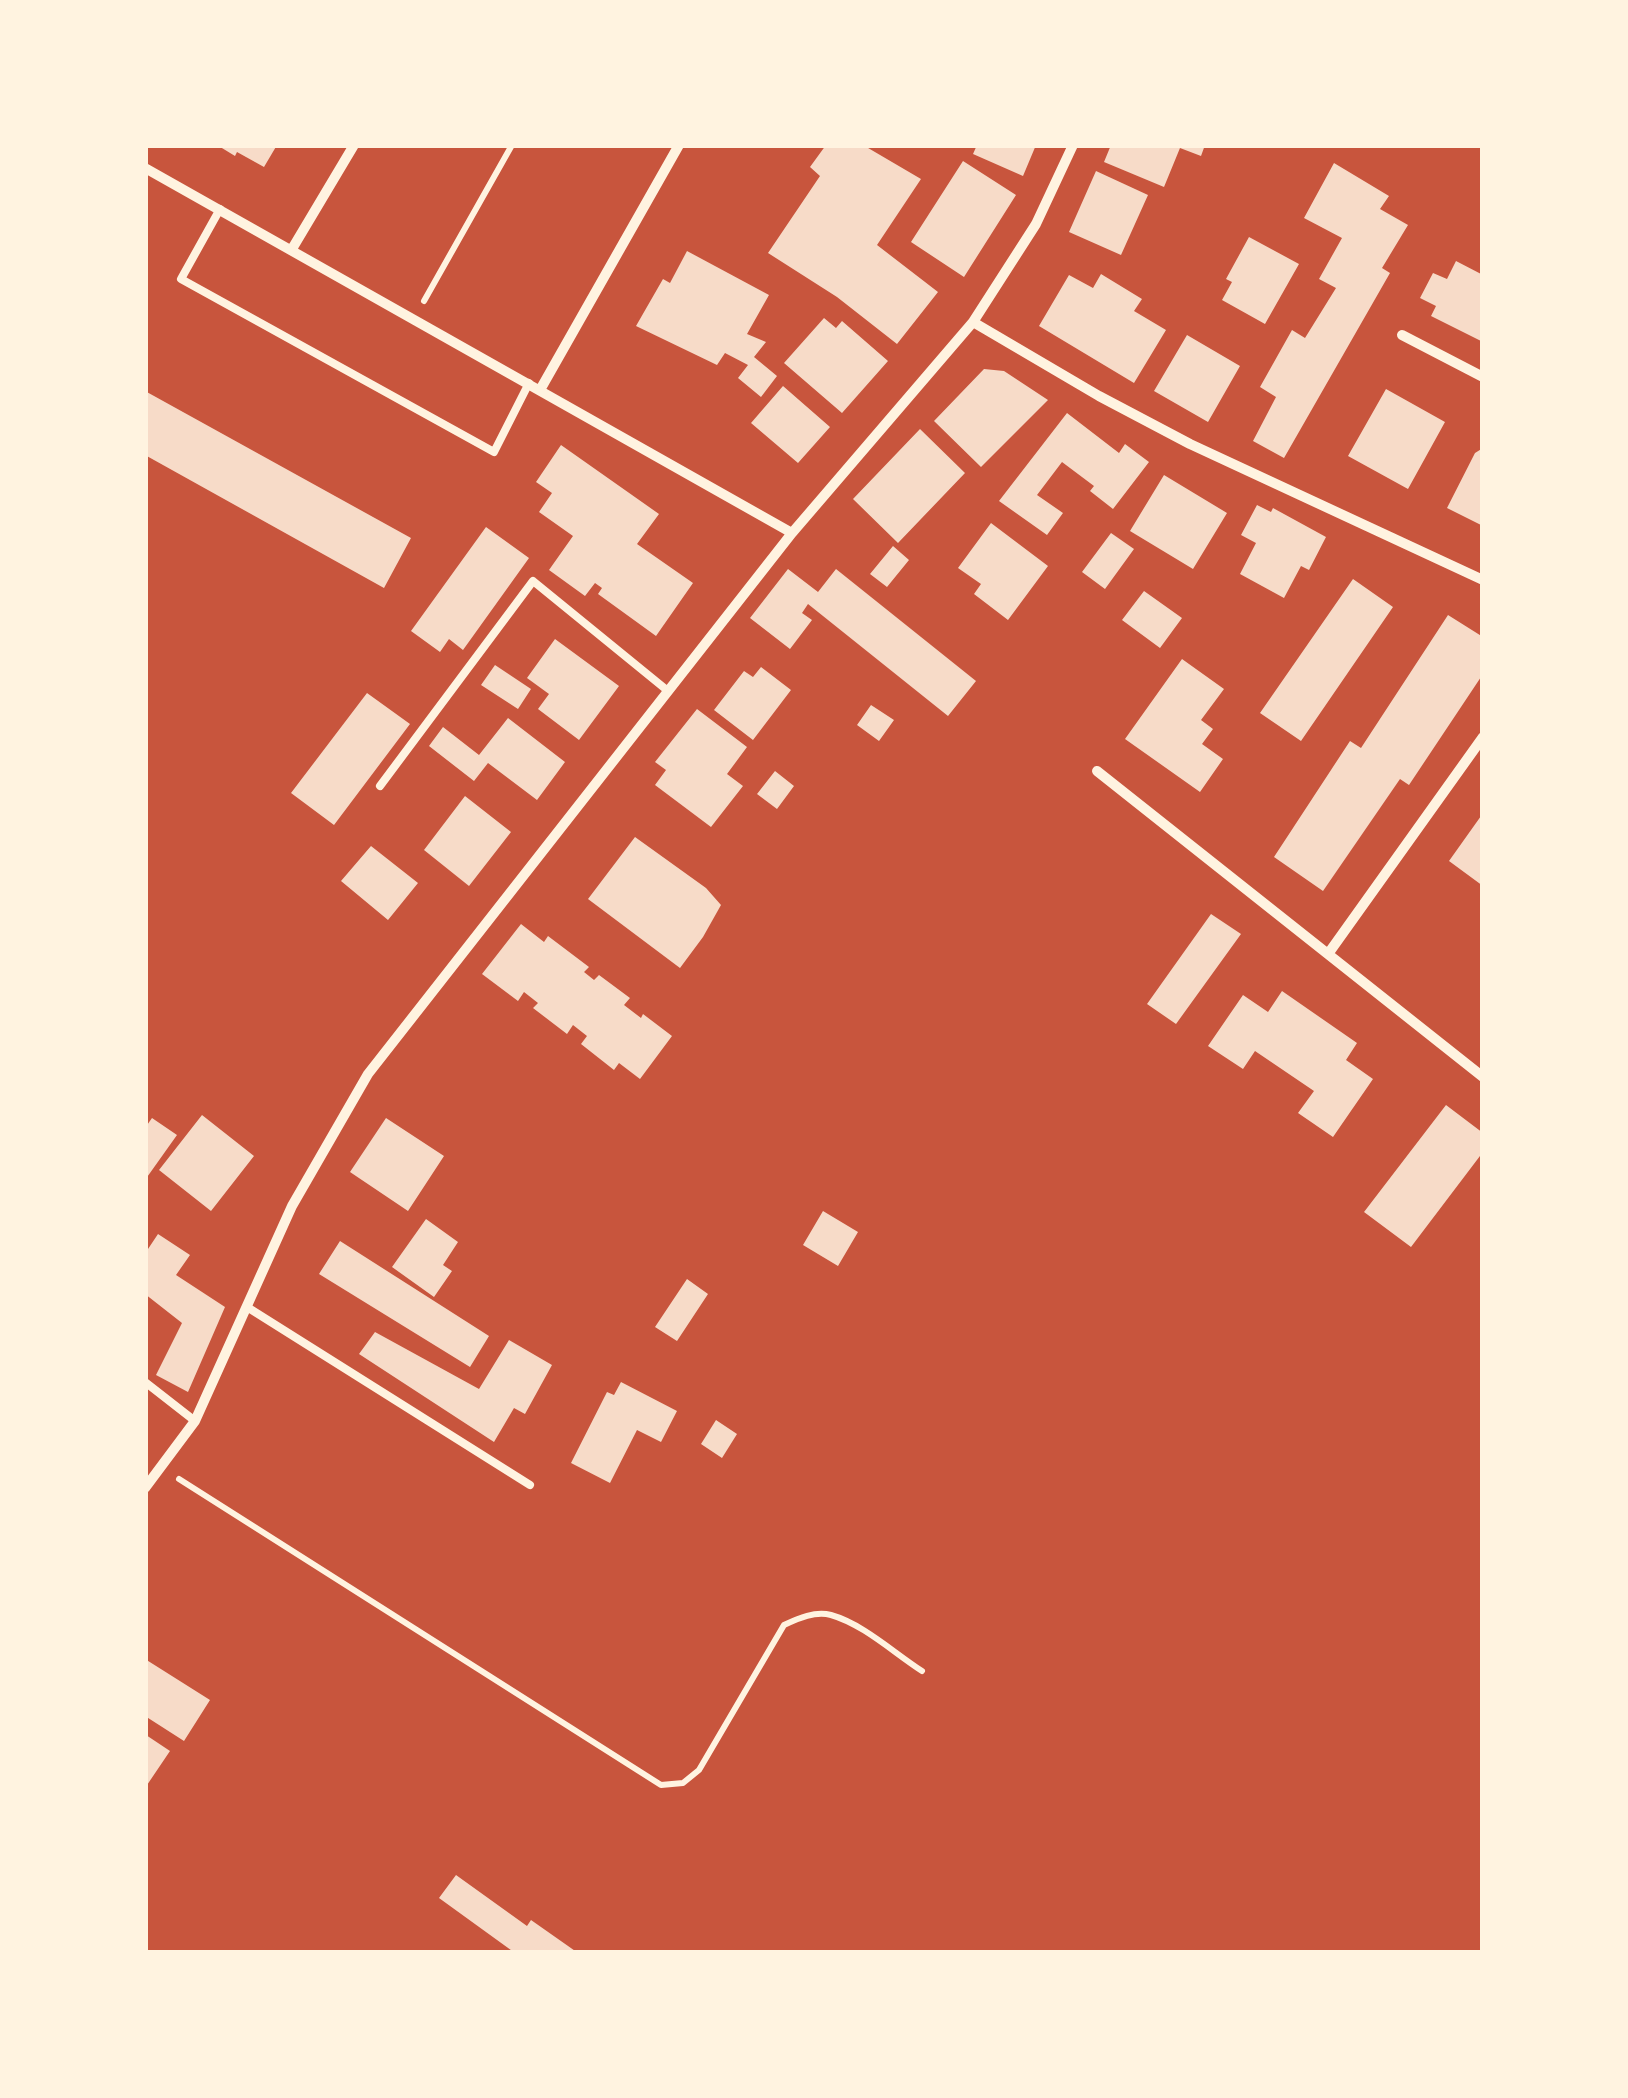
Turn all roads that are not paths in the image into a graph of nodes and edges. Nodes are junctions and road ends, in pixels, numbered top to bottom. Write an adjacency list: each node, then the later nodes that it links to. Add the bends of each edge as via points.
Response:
1 (354, 145): 6 (street)
2 (679, 145): 10 (street)
3 (1073, 145): 7 (street, via 1036,224)
4 (145, 168): 5 (street)
5 (220, 209): 6 (street); 10 (lane, via 181,279 494,452)
6 (292, 249): 10 (street)
7 (974, 322): 11 (street); 12 (street, via 1190,444)
8 (1402, 335): 9 (street)
9 (1483, 377)
10 (534, 386): 11 (street)
11 (792, 533): 13 (street)
12 (1483, 580)
13 (668, 691): 16 (lane, via 532,581); 19 (street, via 368,1074 292,1206)
14 (1483, 736): 17 (street)
15 (1097, 772): 17 (street)
16 (380, 786)
17 (1328, 954): 18 (street)
18 (1483, 1078)
19 (247, 1307): 21 (street); 22 (lane)
20 (145, 1382): 21 (lane)
21 (195, 1422): 23 (street)
22 (530, 1485)
23 (145, 1488)

